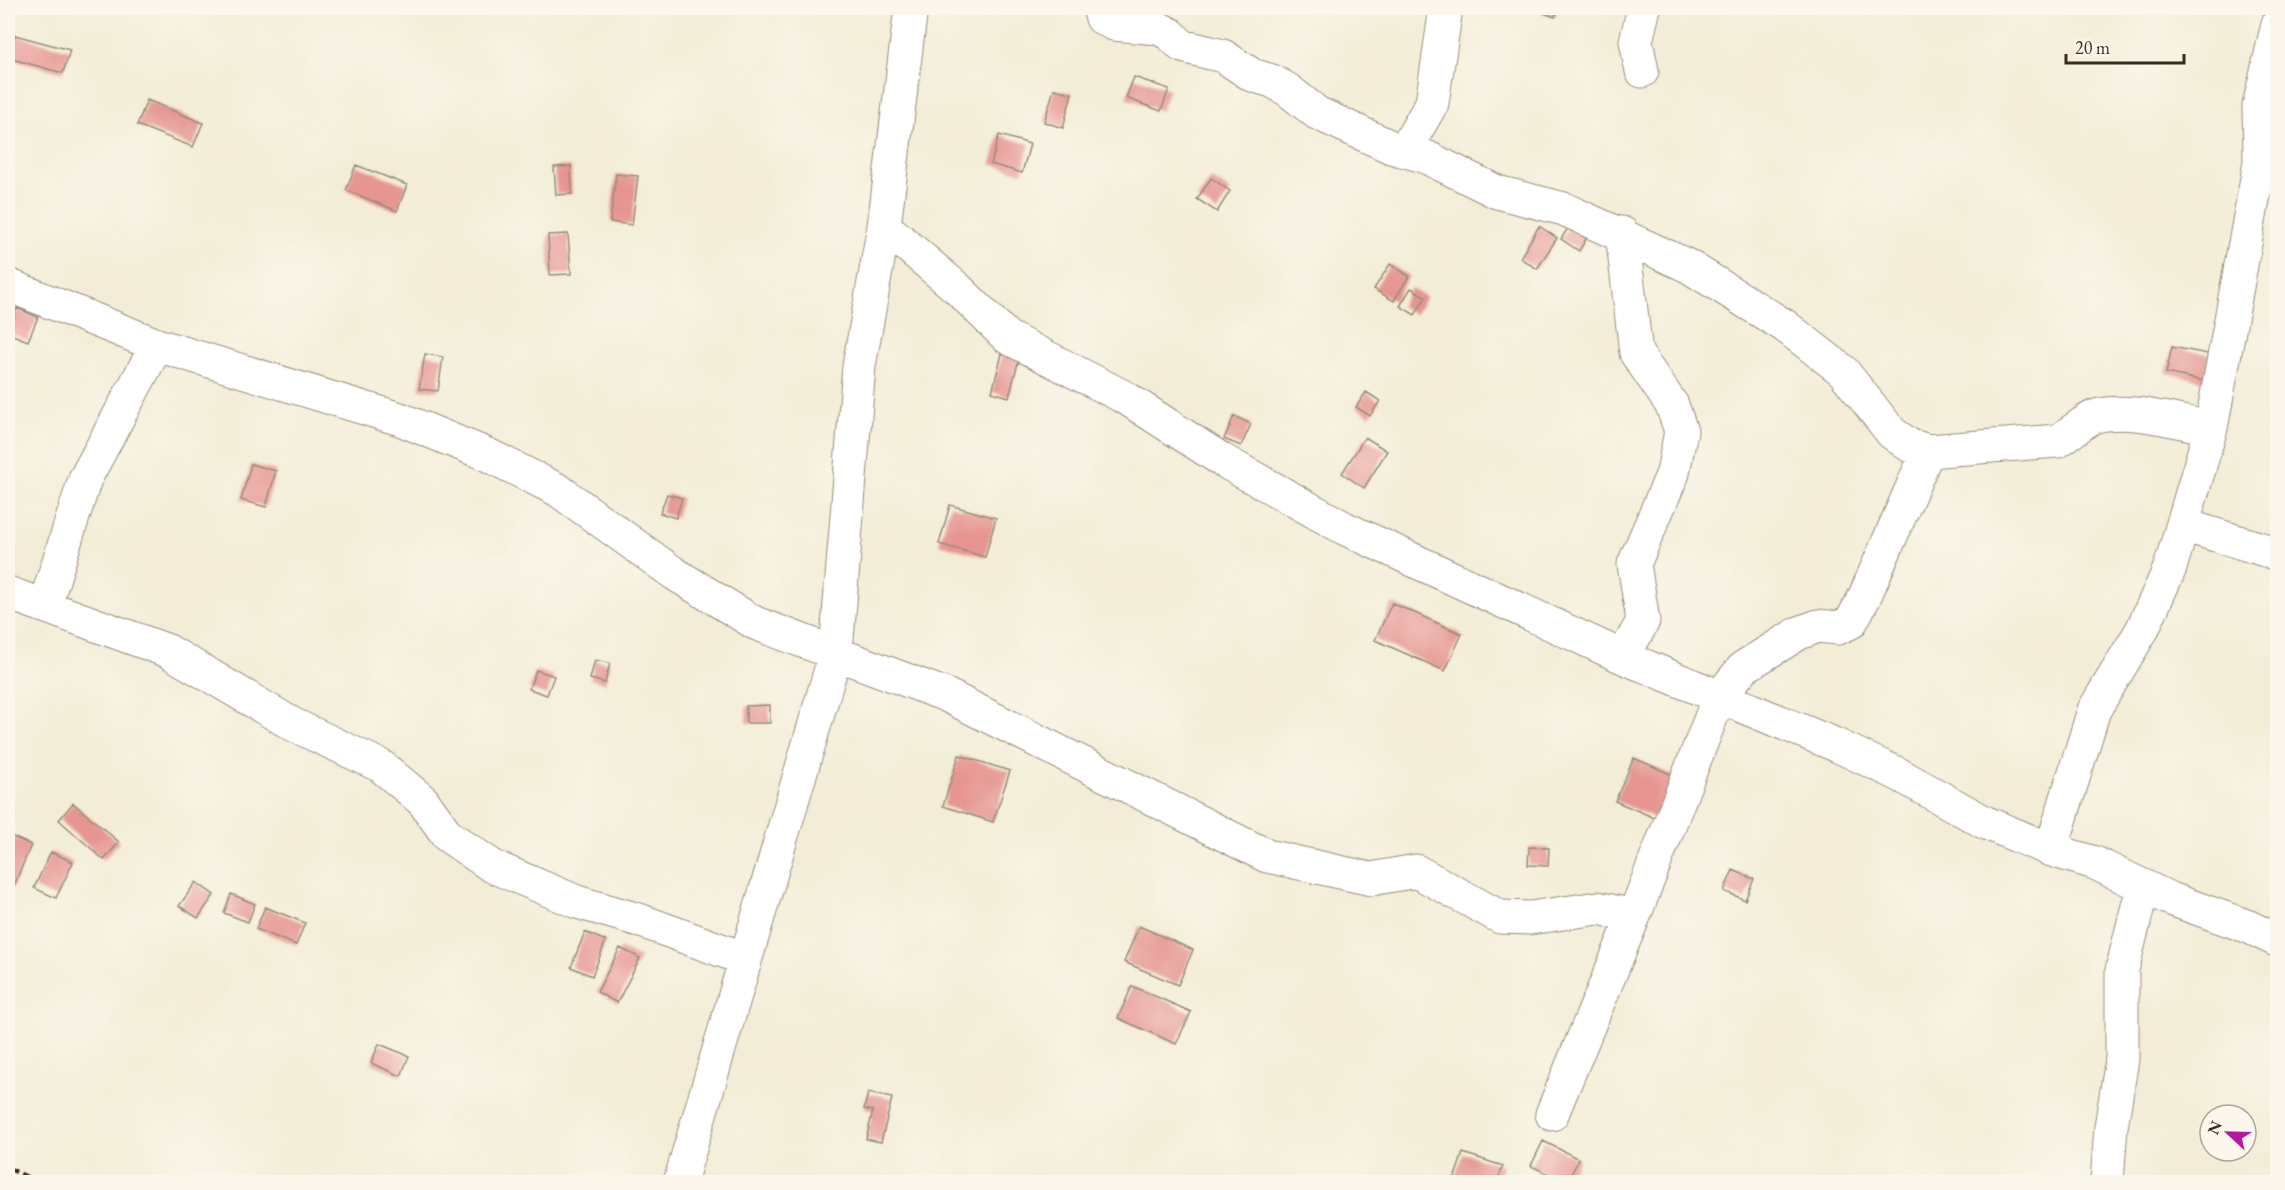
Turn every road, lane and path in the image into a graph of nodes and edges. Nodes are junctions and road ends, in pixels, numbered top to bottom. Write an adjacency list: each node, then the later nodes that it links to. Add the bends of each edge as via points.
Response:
1 (911, 8): 8 (street)
2 (1099, 8): 7 (street, via 1102,18 1113,24 1158,28 1182,46 1223,56 1252,75 1288,90 1317,113)
3 (1446, 8): 7 (street, via 1432,103)
4 (1644, 8): 6 (street, via 1635,41)
5 (2277, 24): 12 (street, via 2259,106 2260,162)
6 (1642, 71)
7 (1405, 150): 9 (street, via 1497,192 1564,209)
8 (884, 226): 18 (street, via 859,366); 19 (street, via 1007,337 1126,398 1222,460 1344,528)
9 (1622, 233): 13 (street, via 1688,266 1785,326 1843,371 1892,433 1909,445); 19 (street, via 1636,352 1672,405 1681,430 1673,473 1634,564 1643,621)
10 (8, 285): 11 (street)
11 (157, 345): 17 (street, via 85,479); 18 (street, via 400,419 488,454 558,490 675,574 755,623)
12 (2211, 428): 13 (street, via 2120,413 2094,416 2058,441); 14 (street)
13 (1928, 451): 20 (street, via 1851,622 1838,628 1818,626 1799,633 1744,667)
14 (2183, 525): 15 (street); 21 (street, via 2170,568 2142,630 2094,710)
15 (2277, 554)
16 (8, 593): 17 (street)
17 (45, 605): 25 (street, via 168,651 292,724 381,766 423,801 448,836 492,866 577,902)
18 (836, 652): 23 (street, via 946,695 1266,856 1371,879 1416,871 1500,917 1530,918 1598,908); 25 (street)
19 (1623, 657): 20 (street)
20 (1719, 697): 21 (street, via 1846,749 1984,822); 23 (street)
21 (2051, 850): 22 (street, via 2095,863)
22 (2144, 886): 24 (street); 28 (street, via 2122,970 2122,1059)
23 (1634, 916): 26 (street)
24 (2277, 941)
25 (745, 959): 27 (street)
26 (1552, 1114)
27 (680, 1182)
28 (2107, 1182)

